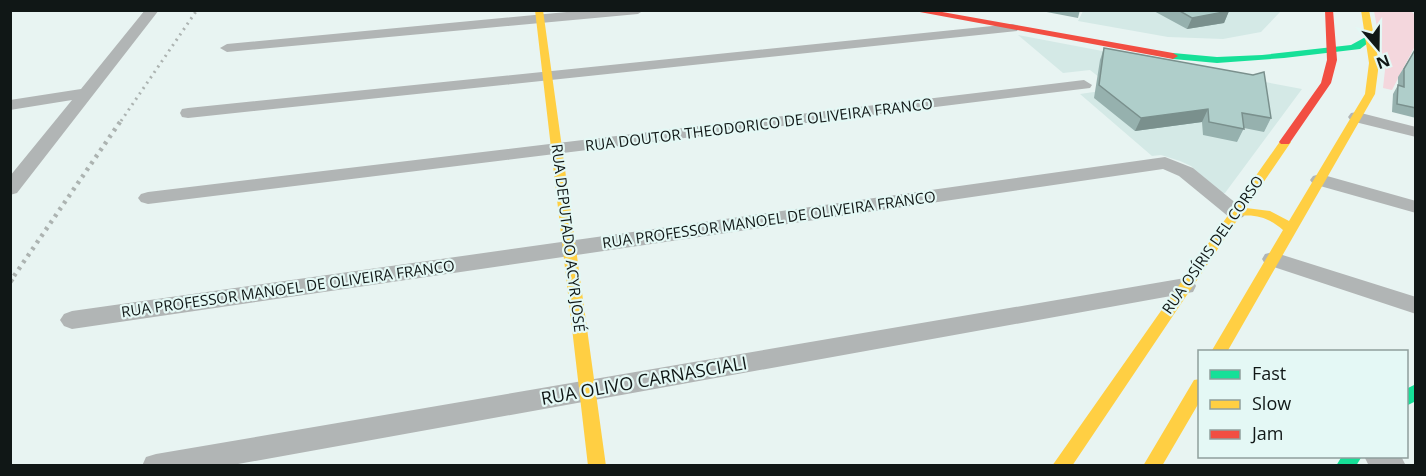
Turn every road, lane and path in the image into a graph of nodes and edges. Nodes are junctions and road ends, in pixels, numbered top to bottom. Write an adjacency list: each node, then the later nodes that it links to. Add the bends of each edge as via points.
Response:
1 (153, 10): 20 (street)
2 (638, 10): 6 (street)
3 (914, 10): 7 (main road)
4 (1365, 10): 12 (main road)
5 (1329, 12): 10 (main road); 15 (main road, RUA OSÍRIS DEL CORSO)
6 (540, 15): 14 (street); 18 (main road, RUA DEPUTADO ACYR JOSÉ)
7 (944, 16): 8 (main road); 11 (street, via 953,28)
8 (979, 19): 9 (street); 11 (street); 13 (main road)
9 (1012, 28): 16 (main road, via 1176,58)
10 (1314, 28)
11 (946, 35): 18 (street)
12 (1371, 37): 15 (main road, via 1360,46); 23 (main road, via 1373,85)
13 (1193, 44)
14 (227, 48)
15 (1332, 50): 16 (main road); 27 (main road, RUA OSÍRIS DEL CORSO, via 1331,69)
16 (1233, 59): 17 (main road)
17 (1290, 69)
18 (547, 76): 22 (street); 25 (main road, RUA DEPUTADO ACYR JOSÉ)
19 (1084, 86): 25 (street, RUA DOUTOR THEODORICO DE OLIVEIRA FRANCO)
20 (87, 93): 21 (street); 28 (street)
21 (10, 105)
22 (188, 113)
23 (1357, 117): 24 (street); 26 (main road)
24 (1416, 132)
25 (557, 149): 30 (street, RUA DOUTOR THEODORICO DE OLIVEIRA FRANCO); 36 (main road, RUA DEPUTADO ACYR JOSÉ)
26 (1320, 180): 32 (main road); 33 (street)
27 (1256, 184): 29 (main road); 34 (main road, RUA OSÍRIS DEL CORSO)
28 (10, 189)
29 (1269, 197)
30 (148, 198)
31 (1288, 204): 32 (main road)
32 (1306, 204): 35 (main road)
33 (1416, 207)
34 (1236, 213): 35 (main road, via 1252,210 1272,215); 36 (street, RUA PROFESSOR MANOEL DE OLIVEIRA FRANCO, via 1186,172 1165,163); 38 (main road, RUA OSÍRIS DEL CORSO)
35 (1292, 230): 37 (main road)
36 (569, 249): 42 (street, RUA PROFESSOR MANOEL DE OLIVEIRA FRANCO); 45 (main road, RUA DEPUTADO ACYR JOSÉ)
37 (1274, 259): 40 (street); 43 (main road)
38 (1185, 286): 39 (street, RUA OLIVO CARNASCIALI); 41 (main road, RUA OSÍRIS DEL CORSO)
39 (1131, 296): 41 (street); 45 (street, RUA OLIVO CARNASCIALI)
40 (1416, 306)
41 (1166, 314): 48 (main road, RUA OSÍRIS DEL CORSO)
42 (72, 320)
43 (1220, 350)
44 (1198, 388): 49 (main road)
45 (588, 390): 46 (street, RUA OLIVO CARNASCIALI); 47 (main road, RUA DEPUTADO ACYR JOSÉ)
46 (156, 465)
47 (597, 465)
48 (1061, 465)
49 (1152, 465)

